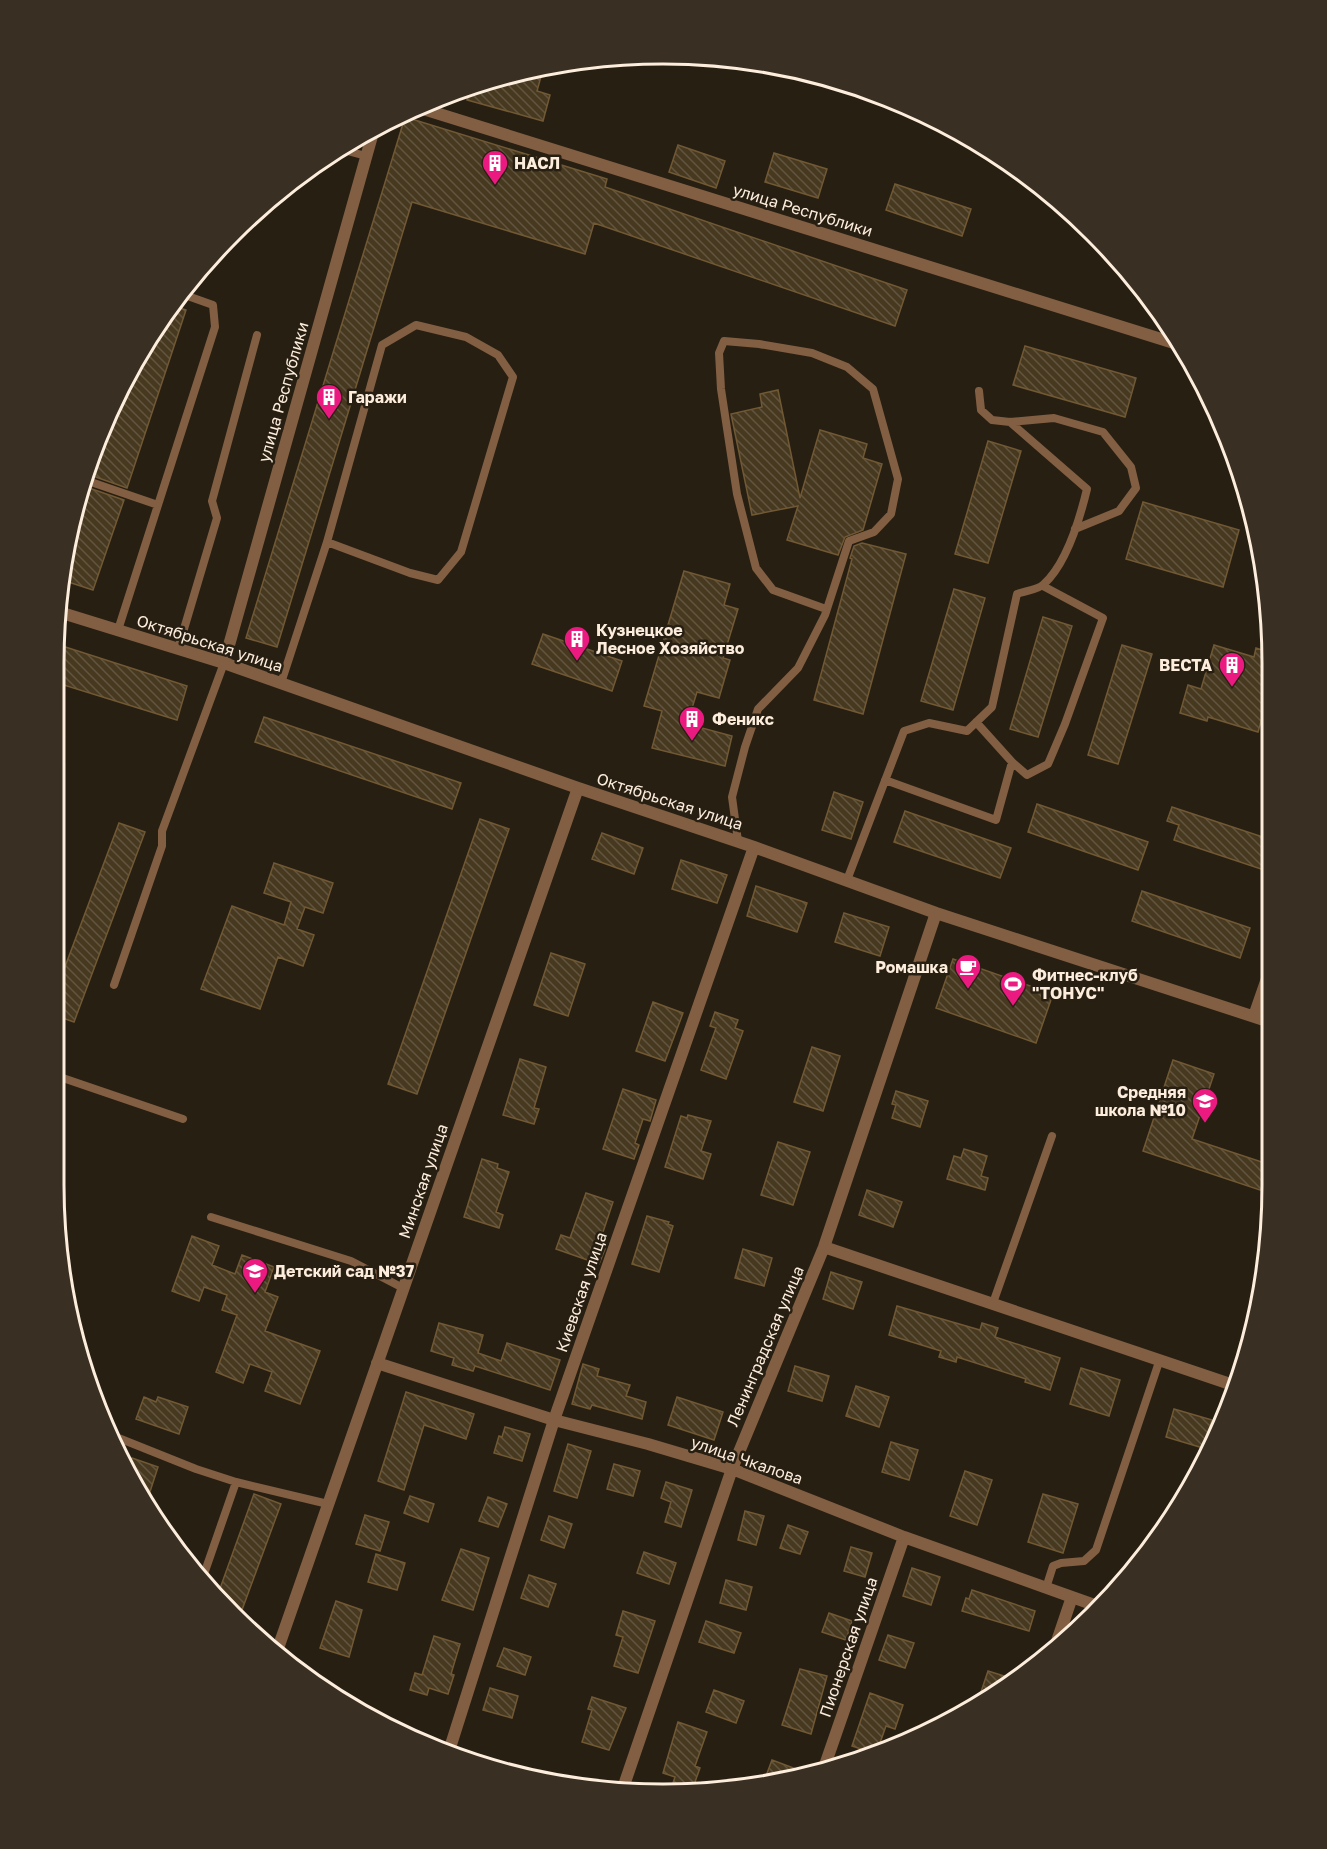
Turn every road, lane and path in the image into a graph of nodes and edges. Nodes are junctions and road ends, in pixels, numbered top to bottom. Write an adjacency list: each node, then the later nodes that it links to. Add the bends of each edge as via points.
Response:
1 (431, 111): 7 (street, улица Республики)
2 (370, 142): 4 (street, улица Республики)
3 (352, 152): 4 (lane)
4 (366, 156): 19 (street, улица Республики)
5 (190, 297): 11 (lane, via 213,305 215,327)
6 (257, 336): 18 (lane, via 212,501 217,518)
7 (1168, 342)
8 (979, 391): 9 (lane, via 981,410 992,420)
9 (1010, 422): 12 (lane, via 1087,489); 12 (lane, via 1054,418 1104,432 1131,467 1136,488 1119,511)
10 (93, 483): 11 (lane)
11 (158, 505): 17 (lane)
12 (1075, 529): 14 (lane, via 1058,567)
13 (327, 542): 13 (lane, via 382,345 416,325 466,337 498,355 513,377 461,552 438,580); 20 (lane)
14 (1043, 586): 21 (lane, via 1017,594 992,707); 22 (lane, via 1102,618 1048,764 1027,775)
15 (826, 609): 15 (lane, via 849,541 874,532 891,514 898,479 873,389 847,367 812,353 724,341 719,353 720,389 737,494 756,568 772,590); 25 (lane, via 798,668 758,709 732,797)
16 (67, 614): 17 (street, Октябрьская улица)
17 (118, 630): 18 (street, Октябрьская улица)
18 (178, 649): 19 (street, Октябрьская улица)
19 (224, 663): 20 (street, Октябрьская улица); 29 (lane, via 162,831 162,846)
20 (281, 683): 24 (street, Октябрьская улица)
21 (976, 722): 22 (lane); 23 (lane, via 967,731 929,723 904,731)
22 (1012, 762): 23 (lane, via 996,820)
23 (885, 780): 27 (lane)
24 (578, 788): 25 (street, Октябрьская улица); 38 (street, Минская улица)
25 (738, 842): 26 (street, Октябрьская улица)
26 (754, 847): 27 (street, Октябрьская улица); 43 (street, Киевская улица)
27 (847, 880): 28 (street, Октябрьская улица)
28 (936, 913): 31 (street, Октябрьская улица); 37 (street, Ленинградская улица)
29 (114, 986)
30 (1262, 993): 31 (street)
31 (1254, 1016): 32 (street, Октябрьская улица)
32 (1262, 1019)
33 (64, 1078): 34 (lane)
34 (183, 1119)
35 (1052, 1136): 39 (lane)
36 (211, 1217): 38 (lane, via 351,1261)
37 (824, 1247): 39 (street); 45 (street, Ленинградская улица)
38 (403, 1288): 41 (street, Минская улица)
39 (993, 1303): 40 (street)
40 (1160, 1359): 42 (street); 50 (lane, via 1096,1550 1084,1561 1053,1566)
41 (377, 1364): 43 (street, улица Чкалова); 47 (street, Минская улица)
42 (1229, 1383)
43 (554, 1420): 45 (street, улица Чкалова); 55 (street, Киевская улица)
44 (122, 1440): 46 (lane)
45 (732, 1469): 48 (street, улица Чкалова); 57 (street, Ленинградская улица)
46 (236, 1482): 47 (lane); 49 (lane)
47 (328, 1504): 54 (street, Минская улица)
48 (904, 1537): 50 (street, улица Чкалова); 56 (street, Пионерская улица)
49 (205, 1571)
50 (1046, 1588): 51 (street, улица Чкалова)
51 (1072, 1597): 52 (street, улица Чкалова); 53 (street)
52 (1092, 1604)
53 (1059, 1635)
54 (279, 1645)
55 (451, 1745)
56 (826, 1762)
57 (625, 1783)

